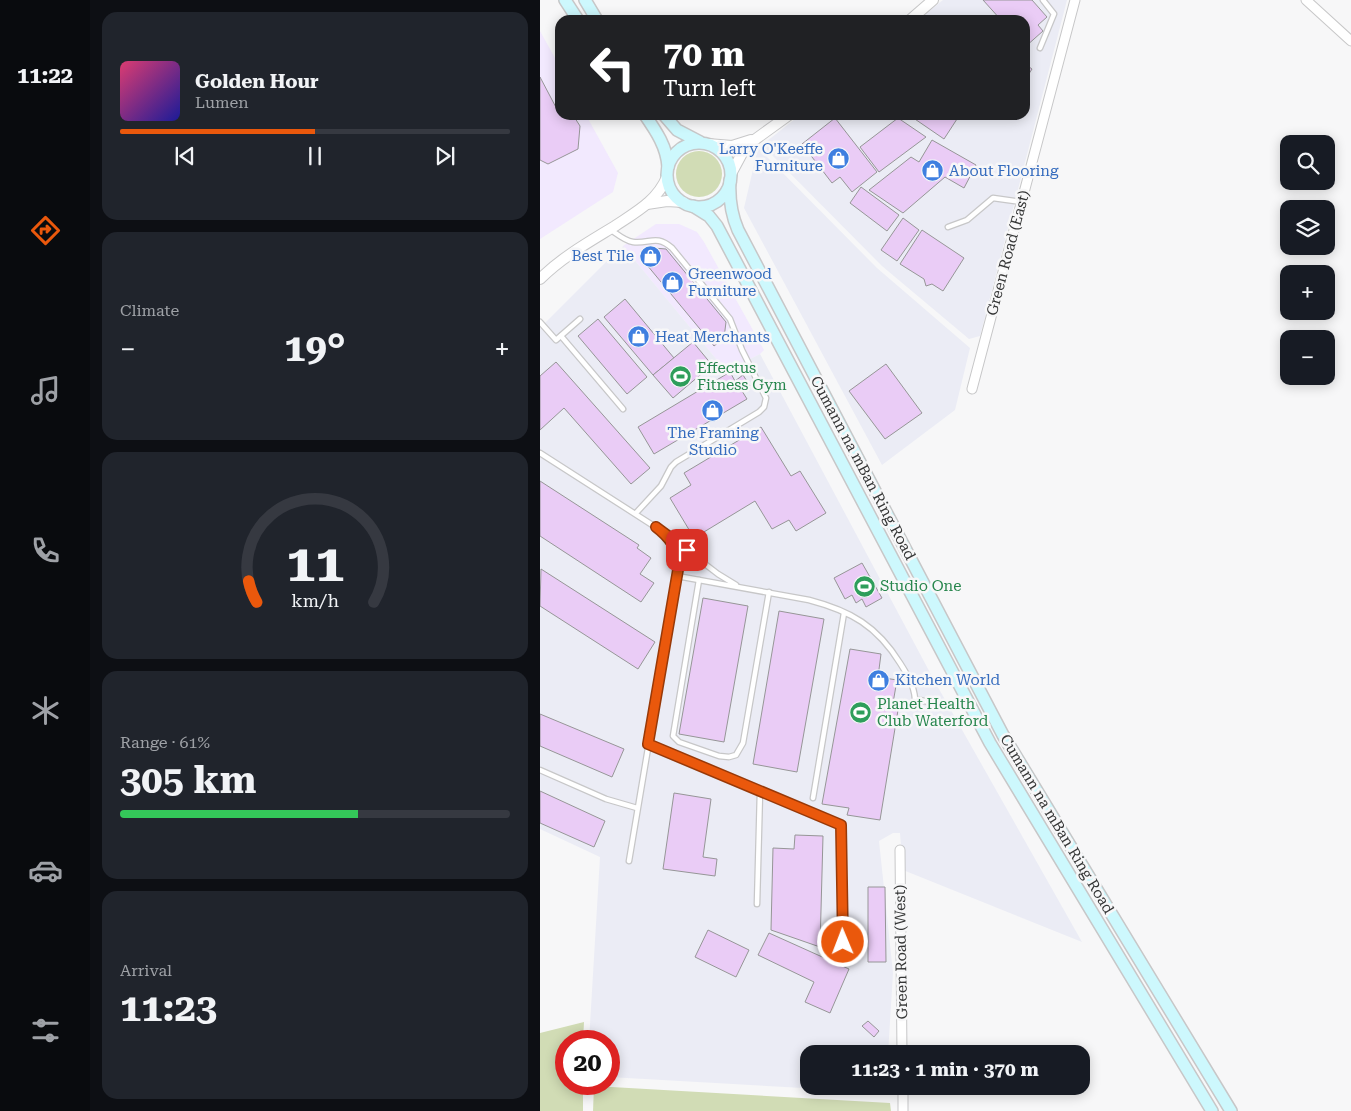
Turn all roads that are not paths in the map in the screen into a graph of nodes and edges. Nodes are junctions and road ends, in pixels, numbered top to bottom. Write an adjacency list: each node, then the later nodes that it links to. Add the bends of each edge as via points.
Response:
1 (565, 0): 7 (main road)
2 (585, 0): 8 (main road)
3 (933, 0): 9 (street)
4 (1043, 0): 11 (lane, via 1054,14)
5 (1074, 0): 19 (street, Green Road (East))
6 (1306, 0): 10 (street)
7 (575, 15)
8 (594, 15)
9 (916, 15)
10 (1351, 41)
11 (1040, 48)
12 (647, 120): 17 (main road, via 662,142)
13 (668, 120): 16 (main road, via 684,135)
14 (782, 120): 15 (street)
15 (756, 138): 16 (street, via 732,146); 18 (street, via 741,154)
16 (707, 144): 17 (main road, via 691,144 680,149 672,158); 18 (main road, via 726,158)
17 (667, 173): 20 (street, via 661,189); 21 (main road, via 672,192)
18 (731, 177): 21 (main road, via 720,199 705,206); 52 (main road, Cumann na mBan Ring Road, via 730,203 738,230 1003,735)
19 (1021, 202): 22 (lane, via 993,198 967,220); 28 (street, Green Road (East))
20 (647, 204): 21 (street, via 667,201); 23 (street)
21 (688, 204): 51 (main road, Cumann na mBan Ring Road, via 709,216 717,226 990,743)
22 (948, 227)
23 (610, 229): 24 (street, via 562,260); 31 (lane, via 630,242 656,240 672,248 730,319 766,398 759,412 674,465 663,483)
24 (540, 279)
25 (580, 319): 27 (lane)
26 (540, 322): 27 (lane, via 556,340)
27 (560, 336): 29 (lane)
28 (972, 389)
29 (623, 409)
30 (540, 453): 31 (lane)
31 (636, 513): 32 (lane)
32 (656, 527): 33 (lane, via 676,550 679,561); 35 (lane, via 726,579)
33 (677, 576): 34 (lane); 39 (lane)
34 (699, 580): 35 (lane); 36 (lane, via 673,736 679,742 723,757 734,756 742,746)
35 (745, 588): 36 (lane)
36 (769, 592): 37 (lane, via 816,602)
37 (844, 613): 38 (lane, via 872,629 887,644 908,676 915,699); 42 (lane)
38 (929, 702)
39 (648, 744): 41 (lane); 43 (lane)
40 (540, 770): 43 (lane, via 606,799)
41 (760, 791): 46 (lane); 47 (lane, via 841,825)
42 (813, 798)
43 (637, 808): 45 (lane)
44 (900, 850): 48 (street, Green Road (West))
45 (628, 861)
46 (757, 904)
47 (843, 942)
48 (902, 1045)
49 (903, 1095): 50 (street)
50 (903, 1111)
51 (1212, 1111)
52 (1231, 1111)

